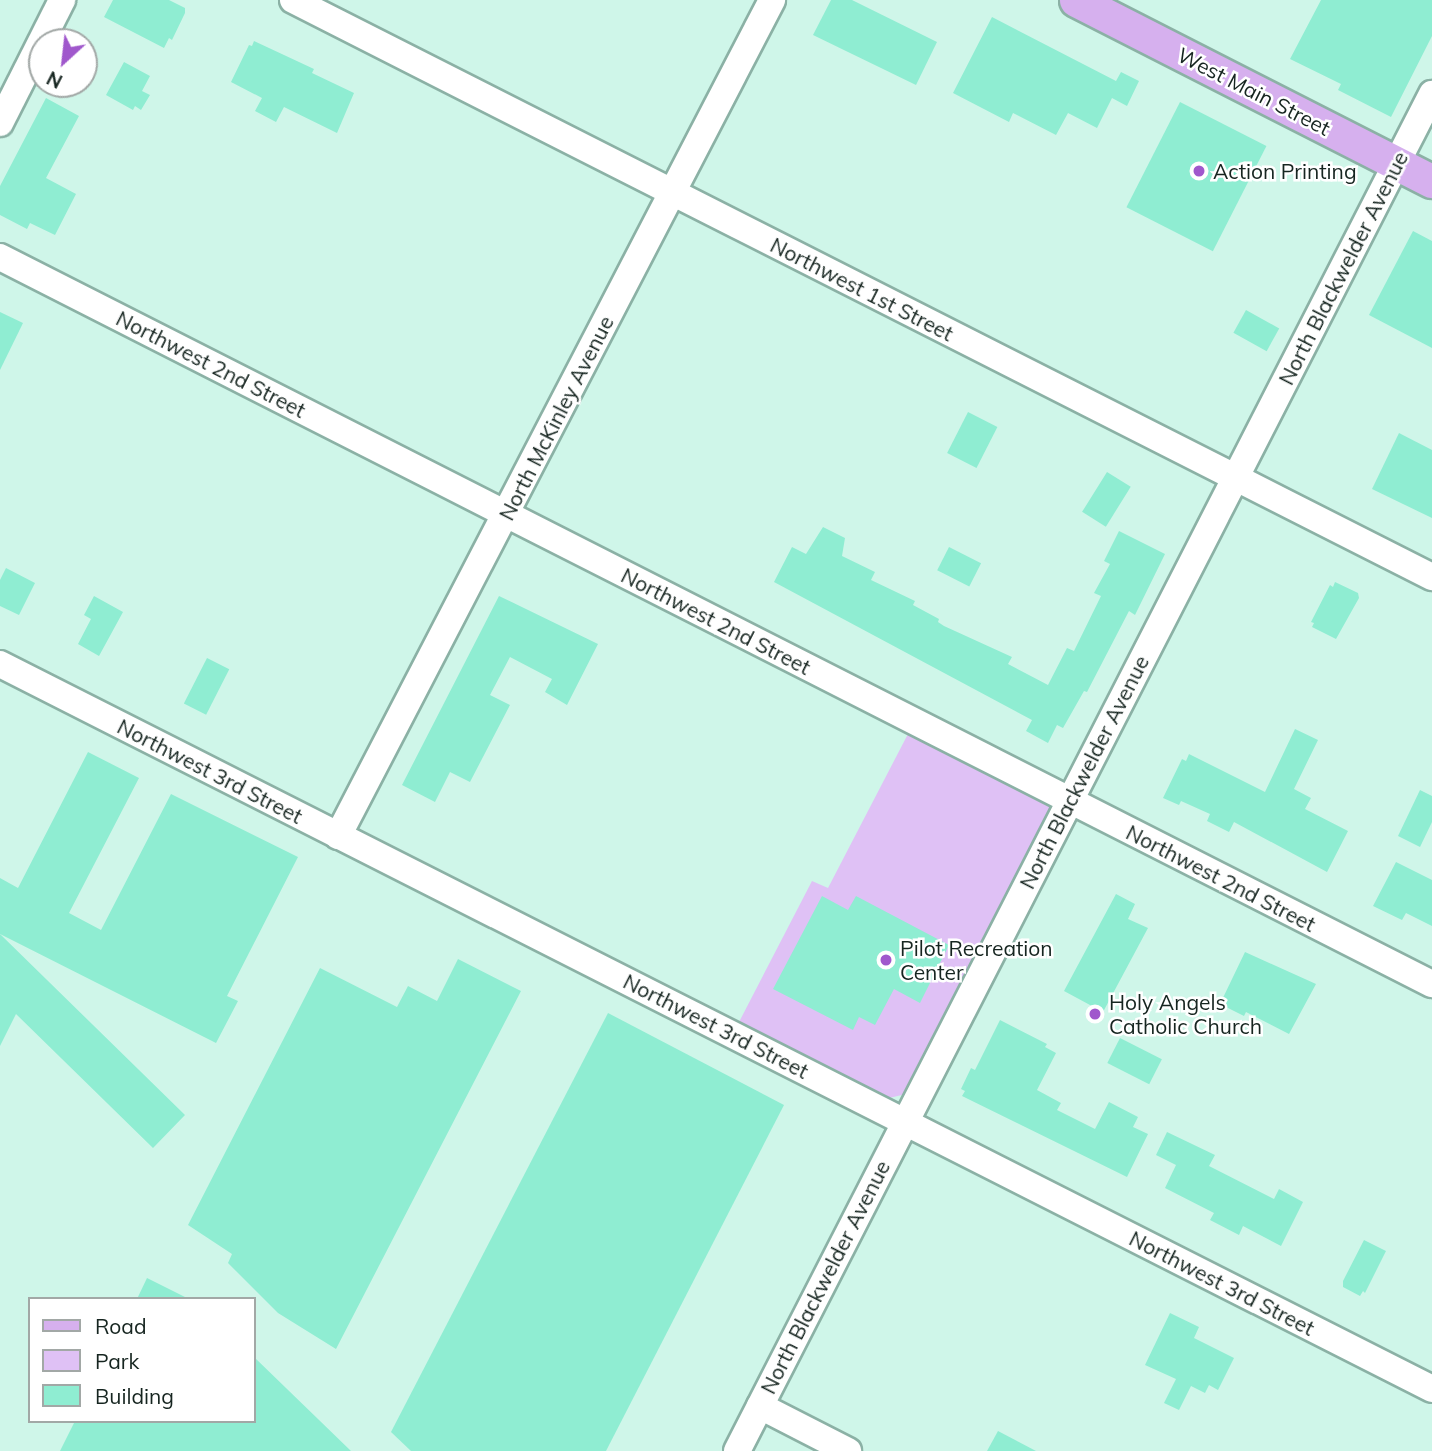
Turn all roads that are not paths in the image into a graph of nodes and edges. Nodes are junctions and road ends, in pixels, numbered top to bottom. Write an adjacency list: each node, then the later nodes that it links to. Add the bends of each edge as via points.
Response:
1 (62, 0): 6 (street)
2 (293, 0): 9 (street, Northwest 1st Street)
3 (772, 0): 9 (street, North McKinley Avenue)
4 (1076, 0): 7 (main road, West Main Street)
5 (1432, 94): 7 (street, North Blackwelder Avenue)
6 (0, 123)
7 (1396, 163): 8 (main road, West Main Street); 11 (street, North Blackwelder Avenue)
8 (1432, 181)
9 (672, 193): 11 (street, Northwest 1st Street); 12 (street, North McKinley Avenue)
10 (0, 257): 12 (street, Northwest 2nd Street)
11 (1234, 477): 13 (street, Northwest 1st Street); 15 (street, North Blackwelder Avenue)
12 (507, 514): 15 (street, Northwest 2nd Street); 16 (street, North McKinley Avenue)
13 (1432, 577)
14 (0, 664): 16 (street, Northwest 3rd Street)
15 (1070, 802): 17 (street, Northwest 2nd Street); 18 (street, North Blackwelder Avenue)
16 (338, 836): 18 (street, Northwest 3rd Street)
17 (1432, 984)
18 (903, 1121): 19 (street, Northwest 3rd Street); 20 (street, North Blackwelder Avenue)
19 (1432, 1389)
20 (760, 1406): 21 (street, North Blackwelder Avenue); 22 (street)
21 (737, 1451)
22 (848, 1451)

